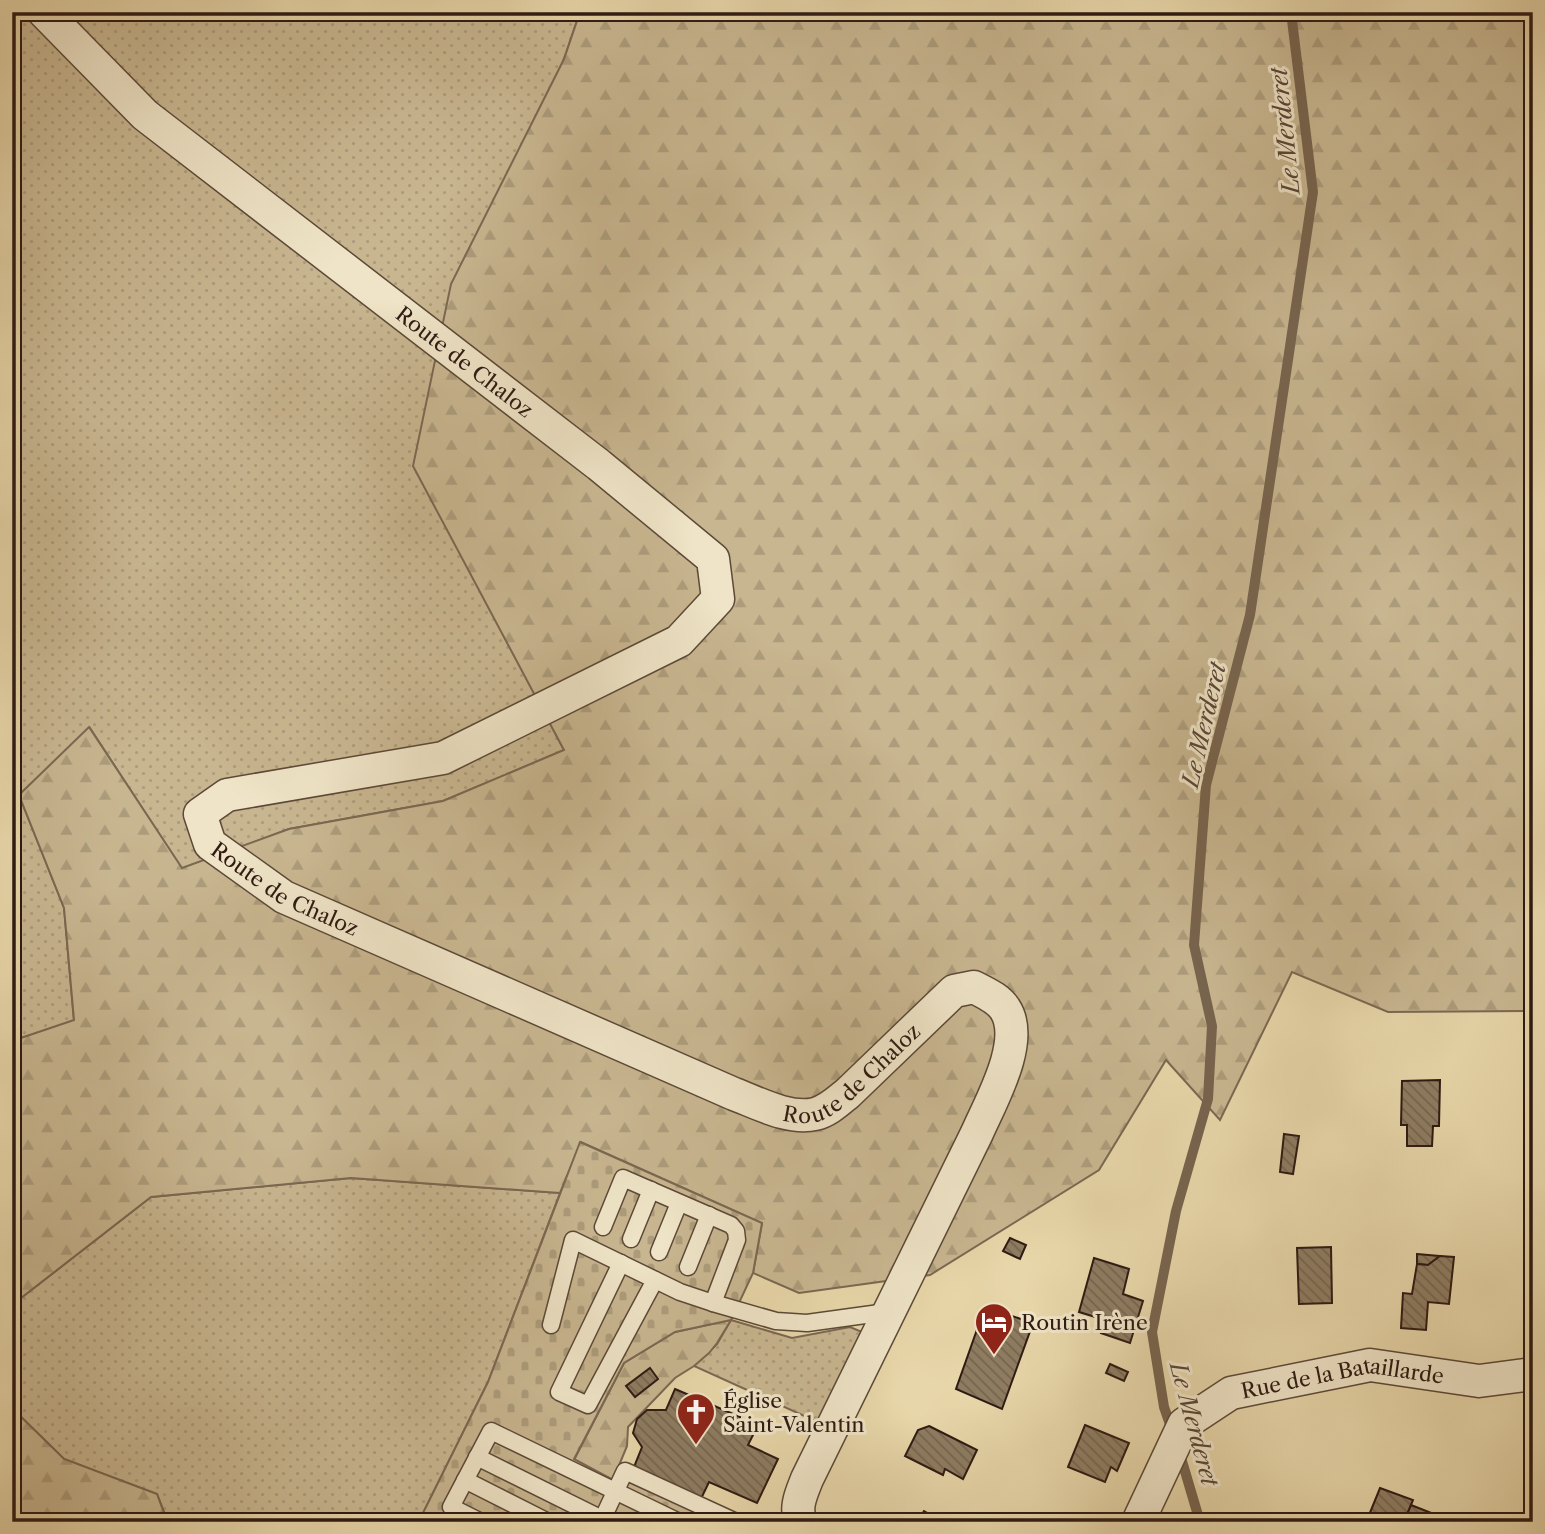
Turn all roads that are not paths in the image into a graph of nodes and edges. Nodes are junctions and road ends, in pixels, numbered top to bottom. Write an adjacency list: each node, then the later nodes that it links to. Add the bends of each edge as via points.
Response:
1 (44, 12): 12 (street, Route de Chaloz, via 145,115 599,465 713,559 718,599 679,641 443,758 227,795 200,814 210,844 284,897 734,1094 790,1114 814,1114 830,1108 954,991 974,987 994,997 1006,1010 1013,1032 1000,1079)
2 (651, 1190): 3 (lane); 5 (lane, via 623,1178); 6 (lane)
3 (679, 1203): 4 (lane); 7 (lane)
4 (709, 1215): 9 (lane); 11 (lane, via 731,1225 737,1240)
5 (603, 1227)
6 (631, 1239)
7 (659, 1252)
8 (621, 1264): 10 (lane); 10 (lane, via 559,1392 588,1405); 13 (lane, via 573,1240)
9 (688, 1267)
10 (655, 1280): 11 (lane)
11 (713, 1303): 12 (lane, via 776,1321 807,1323)
12 (887, 1312): 18 (street, Route de Chaloz, via 807,1479)
13 (551, 1325)
14 (1533, 1374): 24 (street, Rue de la Bataillarde, via 1479,1381 1370,1365 1231,1394 1184,1424)
15 (477, 1457): 16 (lane); 17 (lane, via 491,1431); 19 (lane)
16 (466, 1480): 20 (lane, via 451,1507); 21 (lane)
17 (615, 1491): 19 (lane); 22 (lane); 23 (lane, via 625,1471)
18 (796, 1519)
19 (604, 1521)
20 (481, 1522)
21 (548, 1522)
22 (678, 1522)
23 (736, 1522)
24 (1138, 1522)

